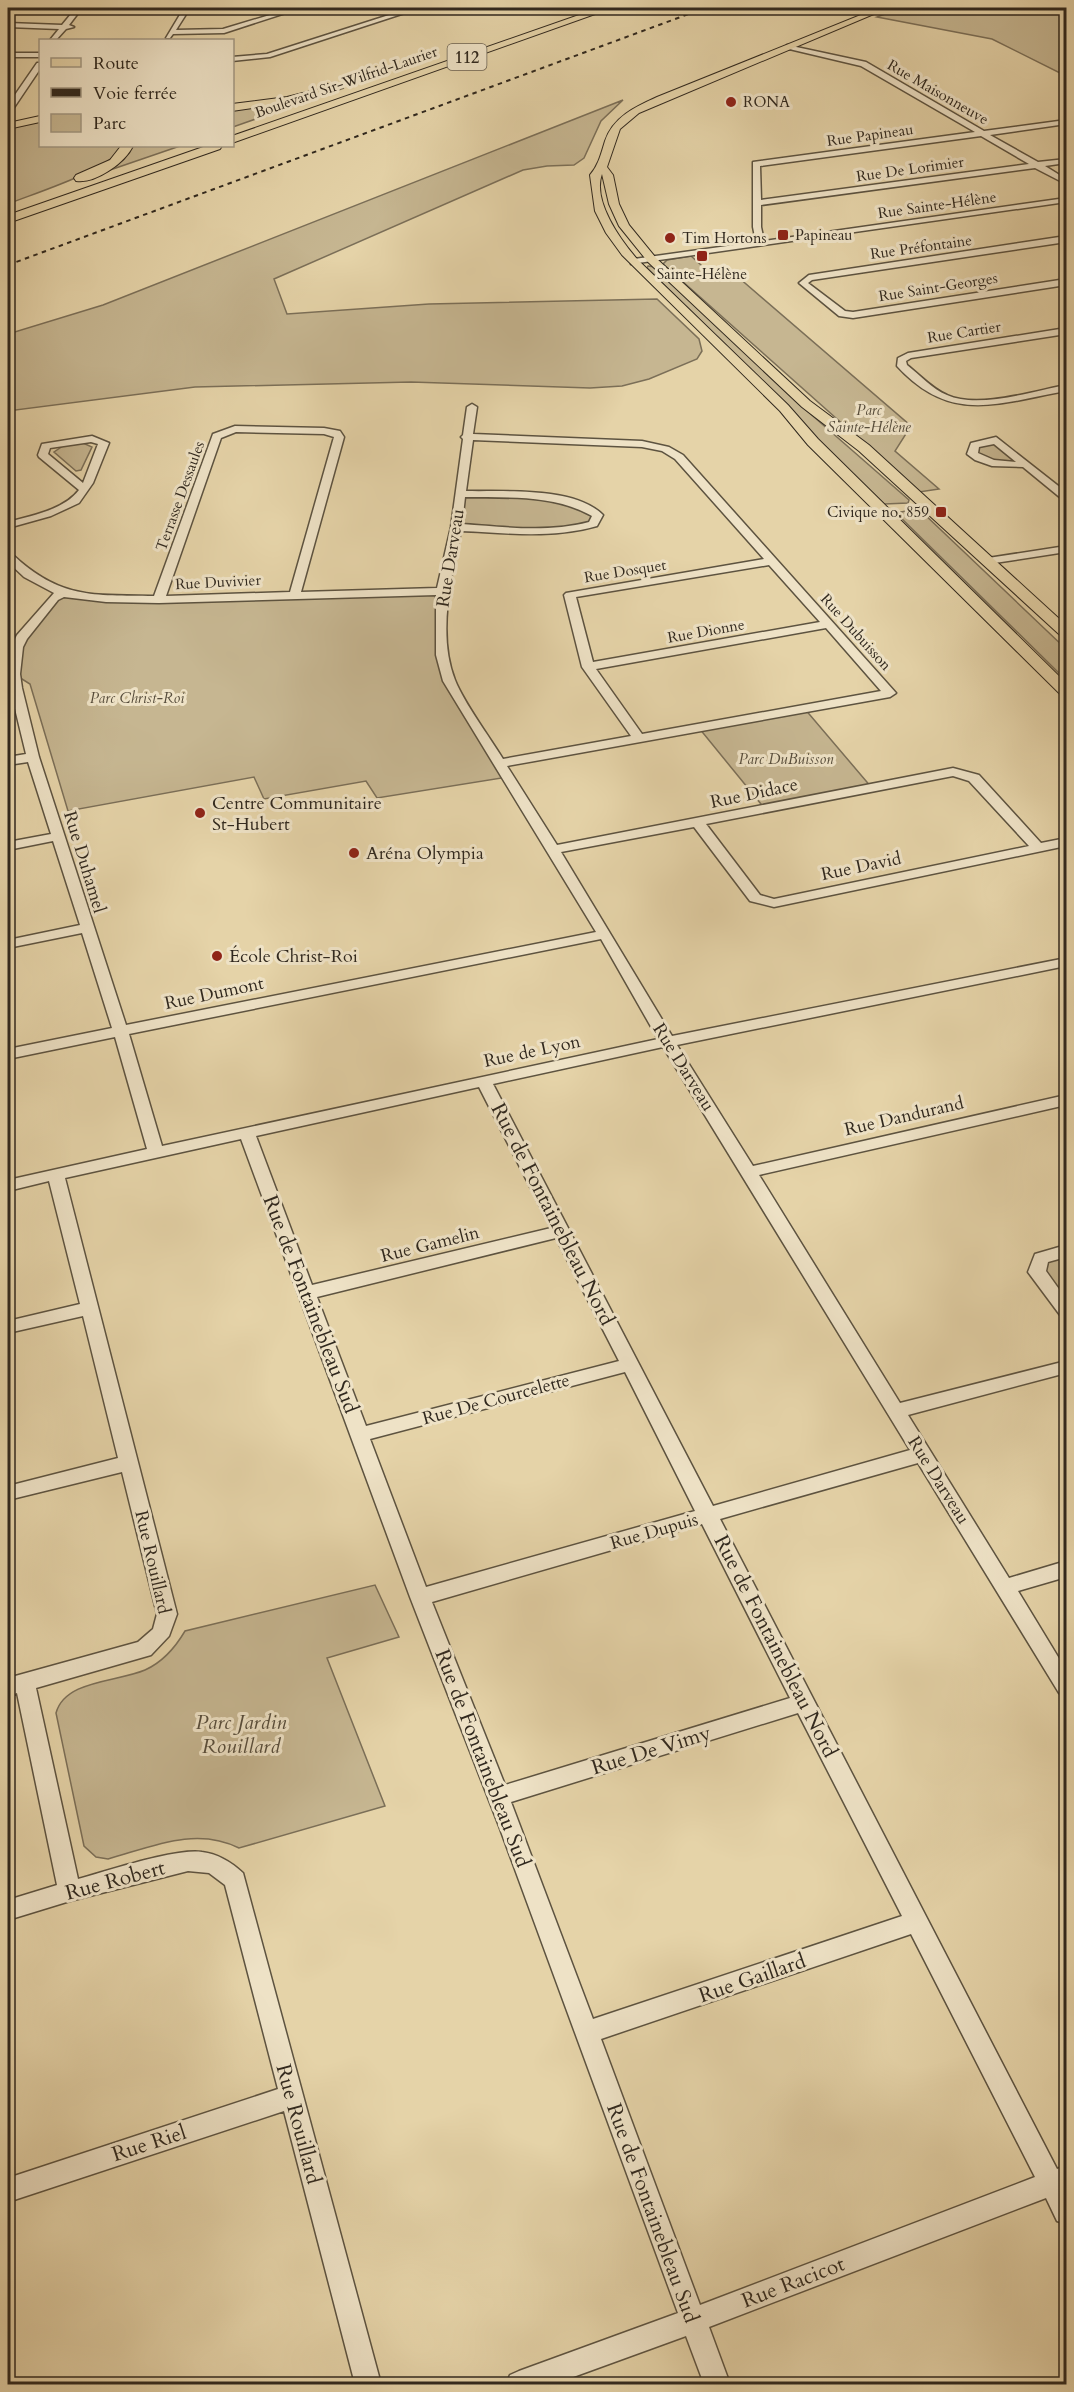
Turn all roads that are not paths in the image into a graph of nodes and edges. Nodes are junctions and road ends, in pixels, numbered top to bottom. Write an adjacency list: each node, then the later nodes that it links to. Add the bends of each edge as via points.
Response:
1 (79, 8): 12 (street)
2 (85, 8): 12 (street)
3 (187, 8): 13 (street)
4 (298, 8): 13 (street, via 224,31)
5 (364, 8): 10 (street)
6 (417, 8): 10 (street)
7 (588, 8): 23 (highway, Boulevard Sir-Wilfrid-Laurier / 112)
8 (607, 8): 35 (highway, Boulevard Sir-Wilfrid-Laurier / 112)
9 (884, 8): 17 (main road)
10 (395, 15): 21 (street, via 268,56)
11 (8, 26): 12 (street)
12 (67, 26): 14 (street); 15 (street)
13 (172, 32): 16 (street)
14 (54, 39)
15 (60, 39)
16 (166, 39)
17 (787, 47): 34 (street, Rue Maisonneuve, via 863,64); 41 (main road, via 634,112 616,126)
18 (8, 55): 19 (street)
19 (39, 56)
20 (39, 57): 26 (street)
21 (234, 59)
22 (39, 66): 28 (street)
23 (417, 67): 24 (highway); 33 (highway, Boulevard Sir-Wilfrid-Laurier / 112)
24 (367, 79)
25 (348, 84): 27 (highway, via 287,100)
26 (8, 97)
27 (234, 108)
28 (8, 111): 29 (highway)
29 (39, 115)
30 (39, 115): 32 (highway)
31 (1066, 122): 34 (street, Rue Papineau)
32 (8, 126)
33 (234, 131)
34 (982, 133): 40 (street, Rue Maisonneuve); 47 (street, Rue Papineau, via 756,164)
35 (234, 139)
36 (126, 147): 42 (highway, via 114,162)
37 (191, 147): 48 (highway)
38 (213, 147): 45 (highway)
39 (1066, 161): 40 (street, Rue De Lorimier)
40 (1037, 165): 43 (street, Rue Maisonneuve); 47 (street, Rue De Lorimier)
41 (603, 169): 53 (main road, via 624,226); 54 (main road, via 596,175 598,204 616,239)
42 (70, 182)
43 (1066, 182)
44 (40, 194): 48 (highway)
45 (77, 194): 49 (highway); 50 (highway)
46 (1066, 200): 52 (street, Rue Sainte-Hélène)
47 (757, 203): 52 (street, Rue Papineau)
48 (8, 209)
49 (8, 219)
50 (8, 224)
51 (1066, 239): 56 (street, Rue Préfontaine, via 808,278 803,283)
52 (762, 244): 53 (street, Rue Sainte-Hélène)
53 (652, 260): 54 (street, Rue Sainte-Hélène); 70 (main road, via 806,404 864,448)
54 (634, 262): 78 (main road)
55 (1066, 282): 56 (street, Rue Saint-Georges, via 853,315 842,314)
56 (820, 297)
57 (1066, 331): 58 (street, Rue Cartier, via 901,360 902,366 945,399 961,403)
58 (1064, 390)
59 (472, 407): 60 (street, Rue Darveau)
60 (466, 438): 63 (street, Rue Darveau); 69 (street, Rue Dubuisson, via 642,444 665,450 679,457)
61 (1027, 464): 64 (street)
62 (84, 489): 62 (street, via 104,443 92,439 46,446 43,455); 65 (street, via 79,497 50,513)
63 (460, 494): 66 (street, Rue Darveau); 66 (street, via 561,499 585,505 598,515 593,524 572,531)
64 (1066, 498)
65 (8, 525)
66 (456, 527): 71 (street, Rue Darveau)
67 (1066, 549): 70 (street)
68 (8, 556): 72 (street, Rue Duvivier, via 28,575)
69 (773, 561): 75 (street, Rue Dubuisson); 77 (street, Rue Dosquet, via 570,595)
70 (988, 561): 76 (main road)
71 (442, 591): 73 (street, Rue Duvivier); 82 (street, Rue Darveau, via 442,655 449,681)
72 (62, 593): 74 (street, Rue Duvivier); 80 (street, Rue Duhamel, via 17,647 16,688)
73 (295, 594): 74 (street, Rue Duvivier); 74 (street, Terrasse Dessaules, via 339,437 324,430 235,429 217,436)
74 (159, 600)
75 (829, 624): 77 (street, Rue Dionne); 79 (street, Rue Dubuisson, via 890,693)
76 (1065, 629)
77 (588, 667): 79 (street, Rue Dosquet)
78 (1066, 691)
79 (639, 738): 82 (street, Rue Dubuisson)
80 (33, 756): 81 (street); 84 (street, Rue Duhamel)
81 (8, 761)
82 (500, 763): 88 (street, Rue Darveau)
83 (698, 823): 87 (street, Rue Didace, via 953,772 974,778); 87 (street, Rue David, via 755,898 774,903); 88 (street, Rue Didace)
84 (59, 836): 86 (street); 89 (street, Rue Duhamel)
85 (1066, 842): 87 (street, Rue David)
86 (8, 846)
87 (1038, 848)
88 (554, 850): 90 (street, Rue Darveau)
89 (87, 928): 91 (street); 93 (street, Rue Duhamel)
90 (605, 934): 93 (street, Rue Dumont); 94 (street, Rue Darveau)
91 (8, 944)
92 (1066, 962): 94 (street, Rue de Lyon)
93 (122, 1032): 95 (street, Rue Dumont); 99 (street, Rue Duhamel)
94 (668, 1042): 96 (street, Rue de Lyon); 100 (street, Rue Darveau)
95 (8, 1054)
96 (484, 1081): 98 (street, Rue de Lyon); 103 (street, Rue de Fontainebleau Nord)
97 (1066, 1100): 100 (street, Rue Dandurand)
98 (247, 1133): 99 (street, Rue de Lyon); 105 (street, Rue de Fontainebleau Sud)
99 (156, 1152): 101 (street, Rue de Lyon)
100 (749, 1172): 111 (street, Rue Darveau)
101 (56, 1175): 102 (street, Rue de Lyon); 106 (street, Rue Rouillard)
102 (8, 1185)
103 (563, 1231): 105 (street, Rue Gamelin); 109 (street, Rue de Fontainebleau Nord)
104 (1066, 1251): 107 (street, via 1041,1258 1037,1272)
105 (307, 1293): 112 (street, Rue de Fontainebleau Sud)
106 (89, 1308): 108 (street); 114 (street, Rue Rouillard)
107 (1066, 1311)
108 (8, 1327)
109 (631, 1364): 112 (street, Rue De Courcelette); 116 (street, Rue de Fontainebleau Nord)
110 (1066, 1367): 111 (street)
111 (897, 1411): 113 (street, Rue Darveau)
112 (360, 1435): 119 (street, Rue de Fontainebleau Sud)
113 (923, 1454): 116 (street, Rue Dupuis); 118 (street, Rue Darveau)
114 (128, 1463): 115 (street); 120 (street, Rue Rouillard, via 168,1614 166,1626 159,1638 144,1649)
115 (8, 1493)
116 (708, 1515): 119 (street, Rue Dupuis); 122 (street, Rue de Fontainebleau Nord)
117 (1066, 1569): 118 (street)
118 (1005, 1587): 121 (street, Rue Darveau)
119 (420, 1597): 123 (street, Rue de Fontainebleau Sud)
120 (16, 1685): 125 (street, Rue Rouillard)
121 (1066, 1688)
122 (805, 1702): 123 (street, Rue De Vimy); 127 (street, Rue de Fontainebleau Nord)
123 (498, 1797): 128 (street, Rue de Fontainebleau Sud)
124 (223, 1867): 125 (street, Rue Robert, via 207,1861 188,1861); 129 (street, Rue Rouillard, via 235,1880 242,1898)
125 (70, 1891): 126 (street, Rue Robert)
126 (8, 1910)
127 (917, 1922): 128 (street, Rue Gaillard); 130 (street, Rue de Fontainebleau Nord)
128 (586, 2033): 133 (street, Rue de Fontainebleau Sud)
129 (291, 2097): 131 (street, Rue Riel); 134 (street, Rue Rouillard)
130 (1059, 2181): 132 (street, Rue de Fontainebleau Nord); 133 (street, Rue Racicot)
131 (8, 2190)
132 (1066, 2212)
133 (693, 2320): 135 (street, Rue Racicot); 136 (street, Rue de Fontainebleau Sud)
134 (368, 2385)
135 (519, 2385)
136 (717, 2385)

